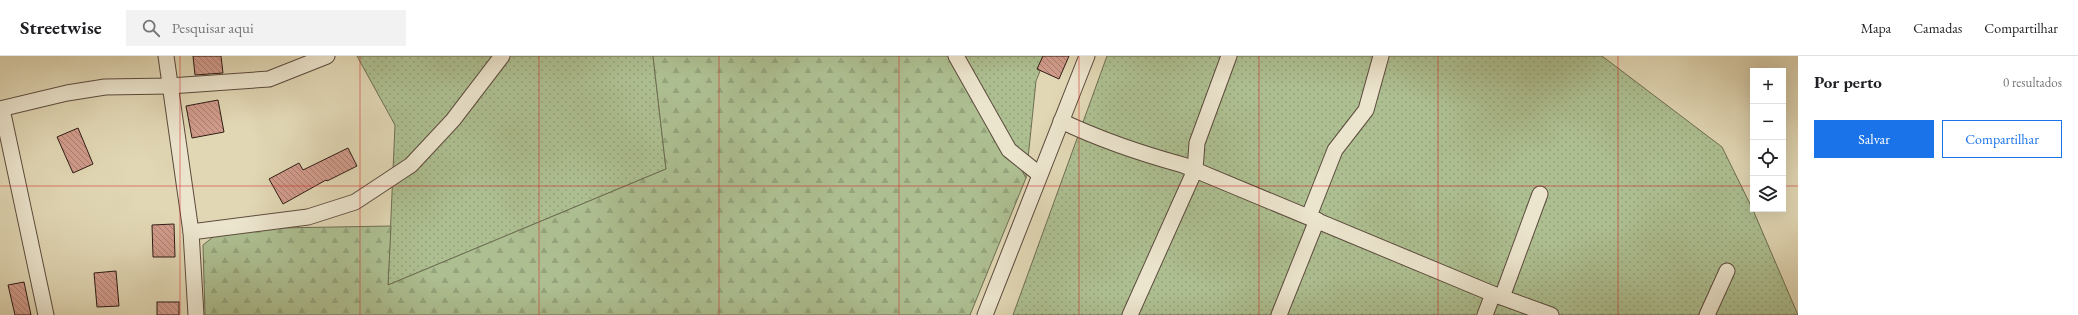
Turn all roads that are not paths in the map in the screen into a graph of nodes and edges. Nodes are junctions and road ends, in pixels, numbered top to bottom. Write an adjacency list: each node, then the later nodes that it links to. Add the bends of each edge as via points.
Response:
1 (166, 56): 8 (street)
2 (327, 56): 8 (street, via 270,80)
3 (502, 56): 15 (street, via 453,120 411,165 355,202 308,217)
4 (956, 56): 12 (street, via 1009,150)
5 (1086, 56): 10 (street)
6 (1229, 56): 11 (street, via 1197,142)
7 (1381, 56): 14 (street, via 1366,110 1335,150)
8 (170, 86): 9 (street, via 105,88 75,92); 15 (street)
9 (1, 109): 18 (street)
10 (1060, 121): 11 (street, via 1106,142 1183,164); 12 (street)
11 (1195, 170): 14 (street); 21 (street)
12 (1039, 174): 20 (street)
13 (1540, 194): 17 (street)
14 (1313, 218): 17 (street); 22 (street)
15 (191, 232): 19 (street)
16 (1727, 271): 25 (street)
17 (1498, 295): 23 (street); 24 (street)
18 (46, 315)
19 (196, 315)
20 (984, 315)
21 (1130, 315)
22 (1279, 315)
23 (1485, 315)
24 (1551, 315)
25 (1707, 315)

